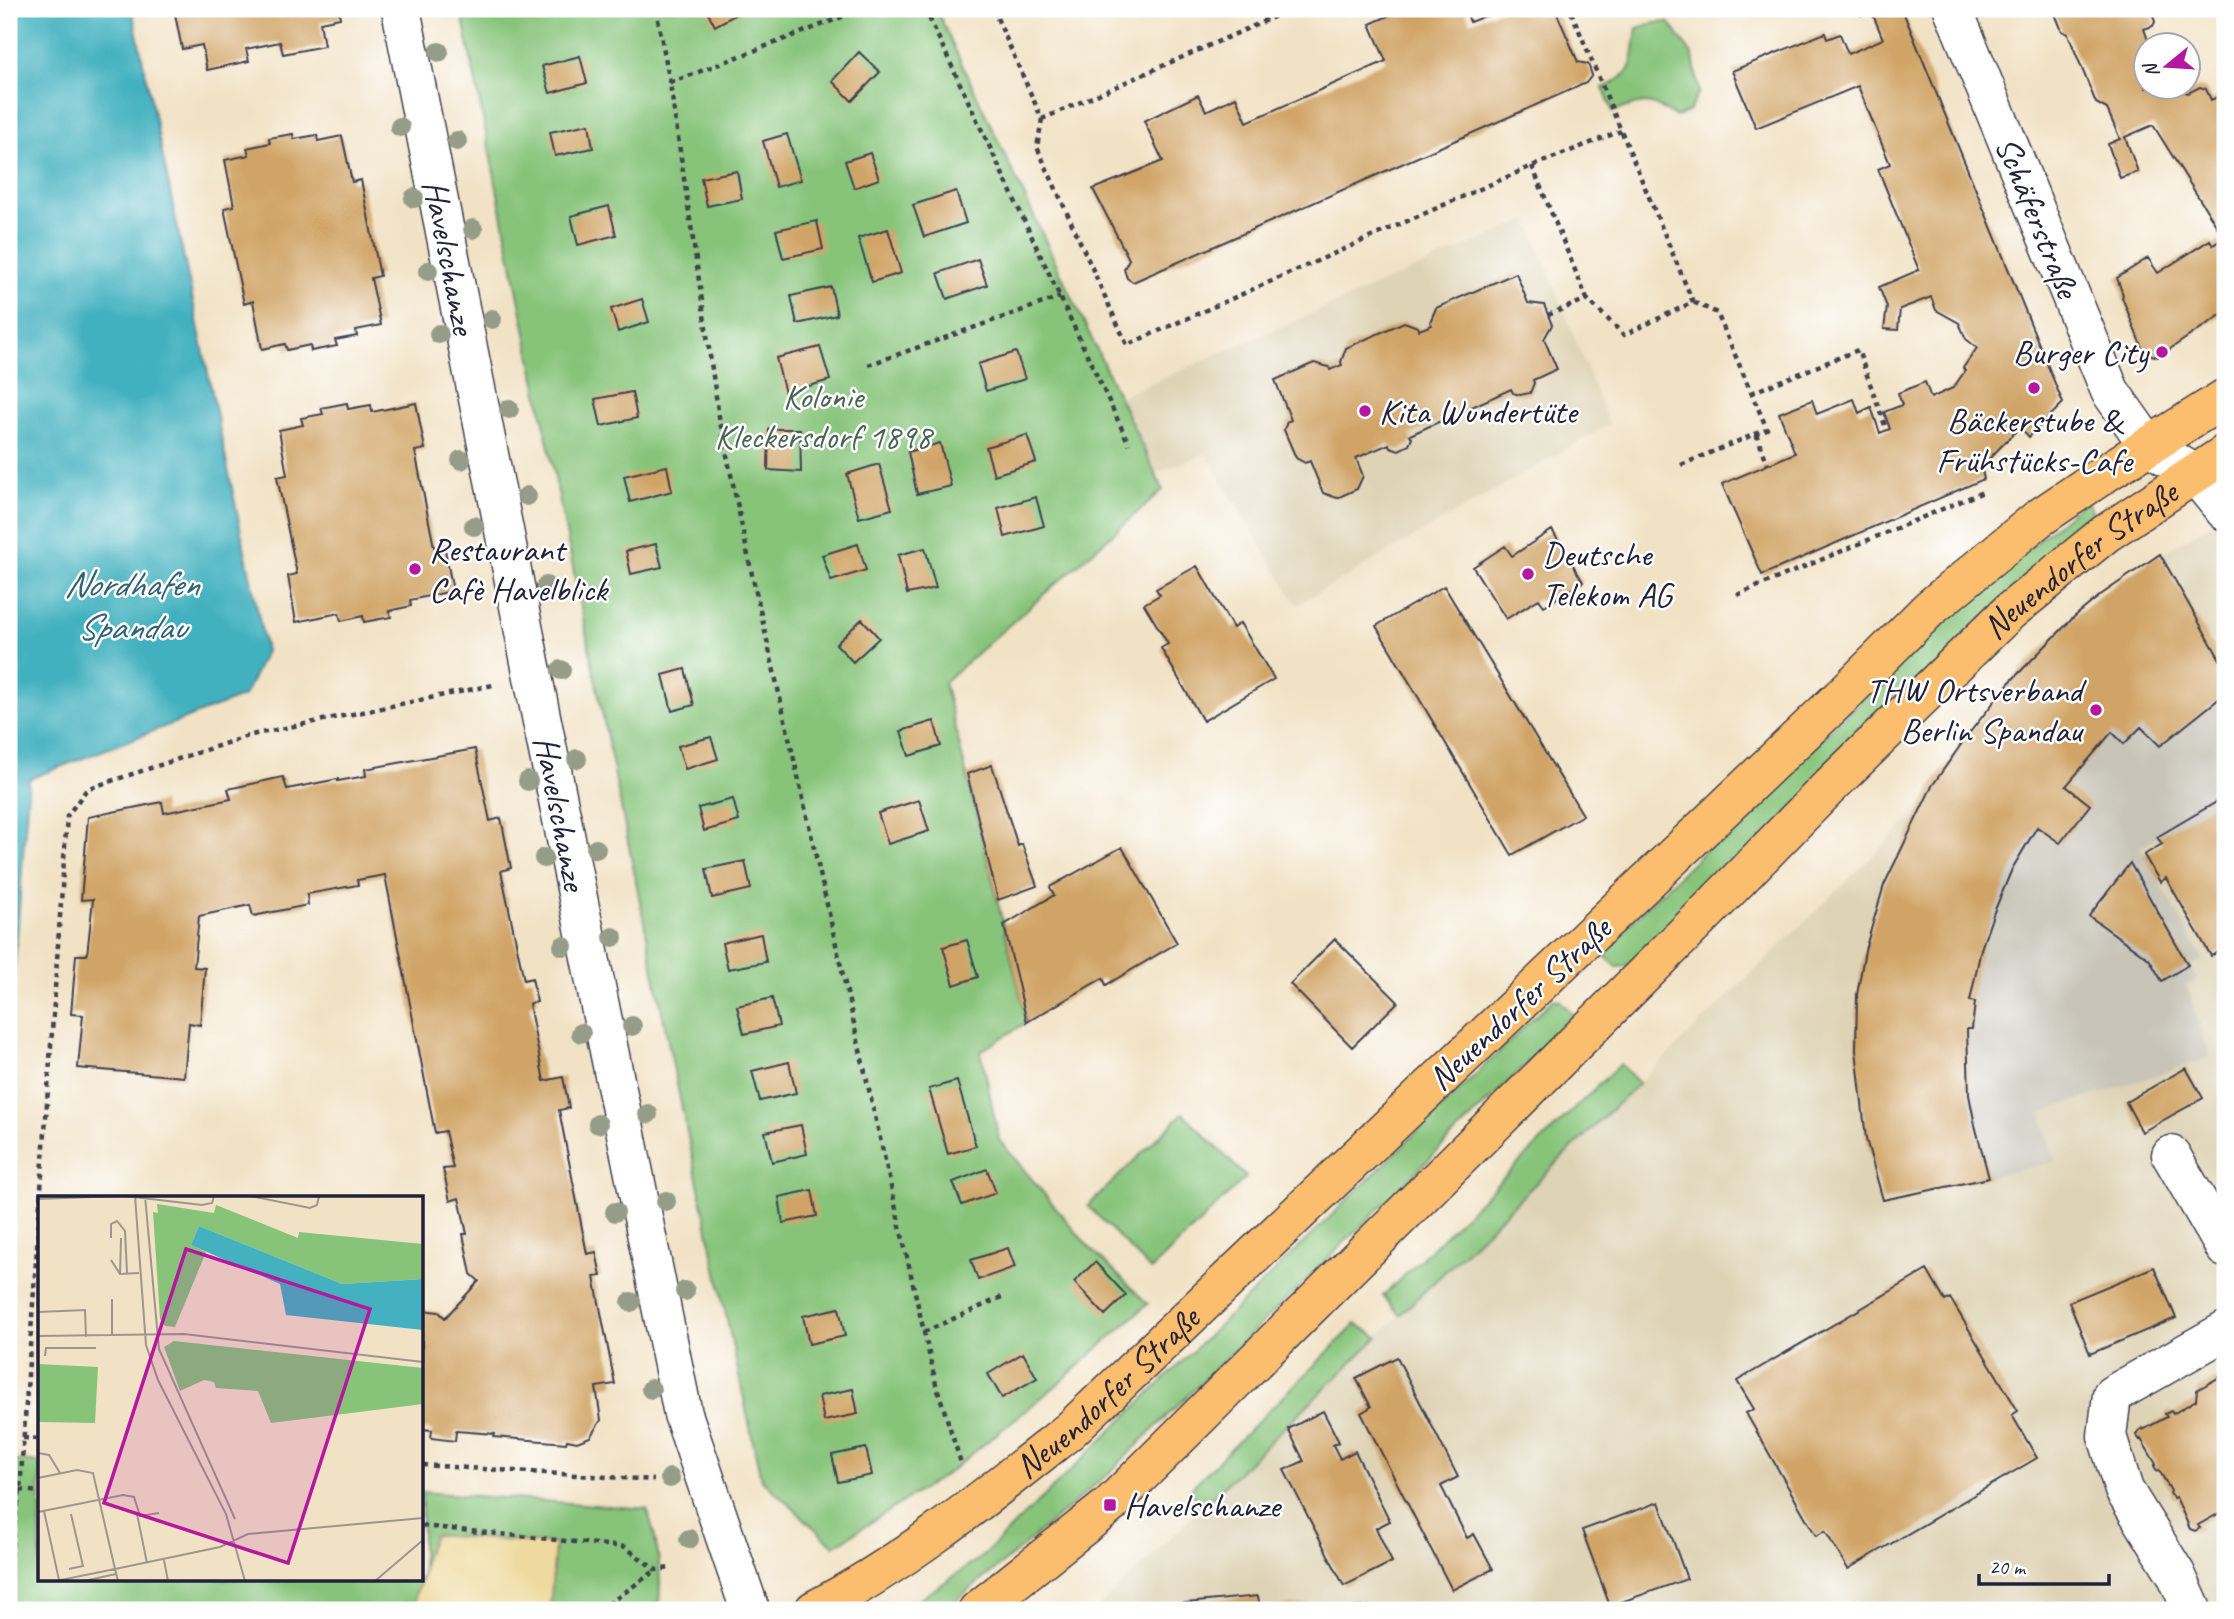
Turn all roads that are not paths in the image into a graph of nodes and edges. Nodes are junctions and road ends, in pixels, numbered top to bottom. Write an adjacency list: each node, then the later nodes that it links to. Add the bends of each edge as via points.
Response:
1 (401, 9): 10 (street, Havelschanze, via 683,1414)
2 (1953, 9): 4 (street, Schäferstraße, via 2110,391)
3 (2225, 398): 4 (main road, Neuendorfer Straße)
4 (2148, 445): 5 (street, Schäferstraße); 11 (main road, Neuendorfer Straße, via 2039,518 1929,609 1069,1431 971,1508 863,1583)
5 (2210, 464): 6 (street, Schäferstraße); 12 (main road, Neuendorfer Straße, via 2073,557 2009,612 1110,1505)
6 (2225, 511)
7 (2171, 1155): 8 (street)
8 (2225, 1248)
9 (2225, 1331): 13 (street, via 2112,1395 2107,1436 2124,1490 2176,1574)
10 (751, 1610)
11 (814, 1610)
12 (978, 1610)
13 (2192, 1610)

